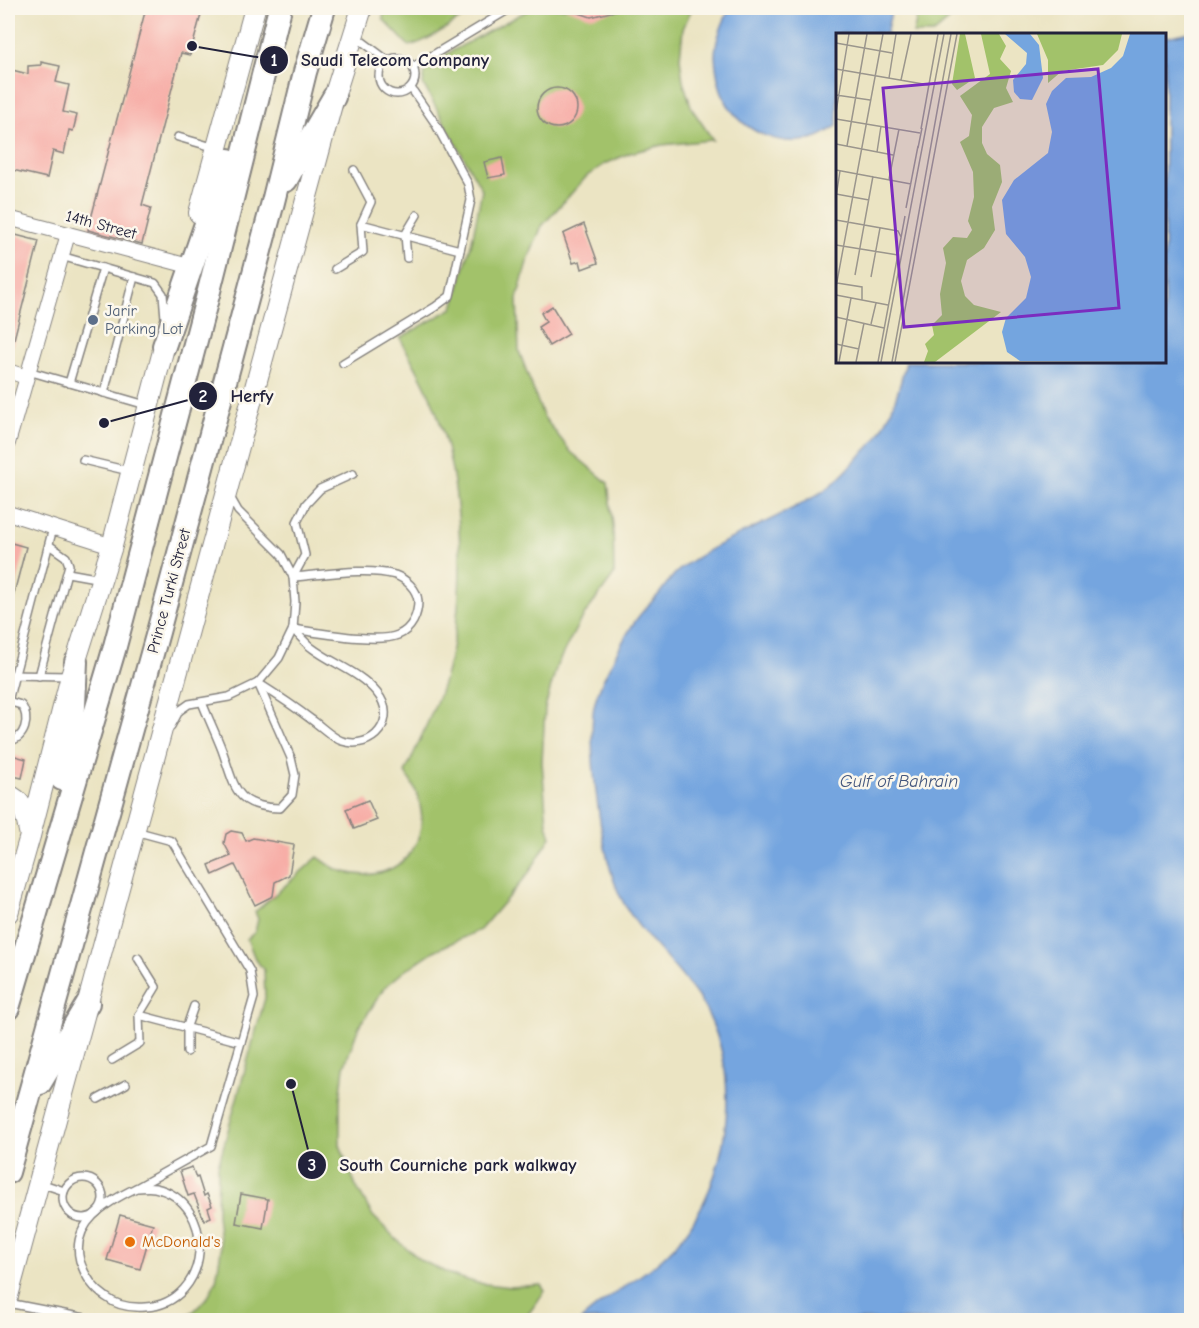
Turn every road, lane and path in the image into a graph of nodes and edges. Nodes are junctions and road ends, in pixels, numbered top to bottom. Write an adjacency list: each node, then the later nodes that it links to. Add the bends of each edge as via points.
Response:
1 (255, 8): 12 (street)
2 (280, 8): 27 (main road); 59 (main road, via 114,650)
3 (324, 8): 14 (main road, Prince Turki Street)
4 (362, 8): 6 (street)
5 (511, 8): 8 (lane)
6 (354, 35): 7 (lane); 10 (street)
7 (387, 60): 8 (lane, via 399,57); 9 (lane, via 379,69 382,87 392,94)
8 (413, 67): 9 (lane, via 415,79)
9 (411, 88): 20 (lane, via 468,184 471,200)
10 (334, 97): 14 (main road); 38 (street)
11 (178, 137): 12 (lane)
12 (217, 148): 23 (street)
13 (354, 170): 17 (lane, via 371,201)
14 (273, 202): 71 (main road, Prince Turki Street, via 156,642)
15 (417, 215): 19 (lane)
16 (8, 218): 18 (street, 14th Street)
17 (362, 224): 19 (lane); 25 (lane, via 363,252)
18 (68, 234): 21 (street); 23 (street, 14th Street)
19 (405, 235): 20 (lane); 22 (lane)
20 (460, 250): 28 (lane, via 450,296)
21 (61, 256): 24 (lane); 30 (street)
22 (407, 258)
23 (185, 265): 27 (street)
24 (103, 268): 26 (lane); 31 (lane)
25 (335, 269)
26 (134, 277): 27 (lane, via 159,287); 32 (lane)
27 (166, 341): 33 (street)
28 (343, 363)
29 (8, 371): 30 (street)
30 (27, 374): 31 (lane); 34 (street)
31 (69, 383): 32 (lane)
32 (104, 393): 33 (lane)
33 (149, 406): 36 (street)
34 (8, 443)
35 (83, 460): 36 (lane)
36 (132, 471): 42 (street)
37 (353, 474): 44 (lane, via 320,489 306,504 297,522 305,555)
38 (227, 490): 44 (lane, via 238,512 281,554); 54 (street)
39 (8, 513): 40 (street)
40 (53, 528): 41 (lane); 42 (street)
41 (49, 545): 43 (lane, via 66,557); 48 (lane)
42 (112, 546): 45 (street)
43 (68, 573): 45 (lane); 49 (lane)
44 (293, 577): 46 (lane); 46 (lane, via 370,572 395,576 409,583 418,597 418,612 397,635 359,638)
45 (102, 579): 47 (street)
46 (292, 629): 50 (lane, via 279,658); 50 (lane, via 312,648 377,693 385,706 382,728 371,740 341,741)
47 (74, 669): 49 (lane); 57 (street); 59 (main road, via 72,727)
48 (10, 676): 49 (lane); 51 (lane)
49 (39, 676)
50 (258, 683): 52 (lane, via 229,697); 52 (lane, via 295,775 292,795 280,808 248,802 234,788)
51 (8, 701): 53 (lane, via 26,711 21,735)
52 (202, 702): 54 (lane, via 179,711)
53 (8, 741)
54 (155, 755): 56 (street)
55 (8, 795): 57 (street, via 24,809)
56 (134, 830): 61 (street); 66 (lane, via 172,841 250,971 254,997)
57 (30, 836): 58 (street)
58 (8, 913)
59 (31, 928): 63 (main road)
60 (138, 958): 64 (lane, via 156,987)
61 (88, 1003): 71 (main road); 73 (street)
62 (194, 1005): 65 (lane)
63 (8, 1008)
64 (138, 1015): 65 (lane); 68 (lane, via 140,1043)
65 (188, 1026): 66 (lane); 67 (lane)
66 (241, 1042): 74 (lane, via 210,1146)
67 (187, 1052)
68 (112, 1060)
69 (126, 1084): 70 (lane)
70 (98, 1099)
71 (25, 1107): 72 (main road, Prince Turki Street)
72 (8, 1172)
73 (38, 1182): 75 (lane); 77 (street)
74 (136, 1188): 76 (lane); 76 (lane, via 155,1188 173,1196 197,1226 201,1247 198,1267 188,1285 172,1299 153,1307 132,1308 113,1302 96,1290 84,1273 78,1253 80,1234)
75 (64, 1191): 76 (lane, via 64,1204 72,1215 85,1219); 76 (lane, via 78,1179 97,1183 104,1195)
76 (99, 1210)
77 (8, 1296)
78 (8, 1303): 79 (lane)
79 (95, 1320)

